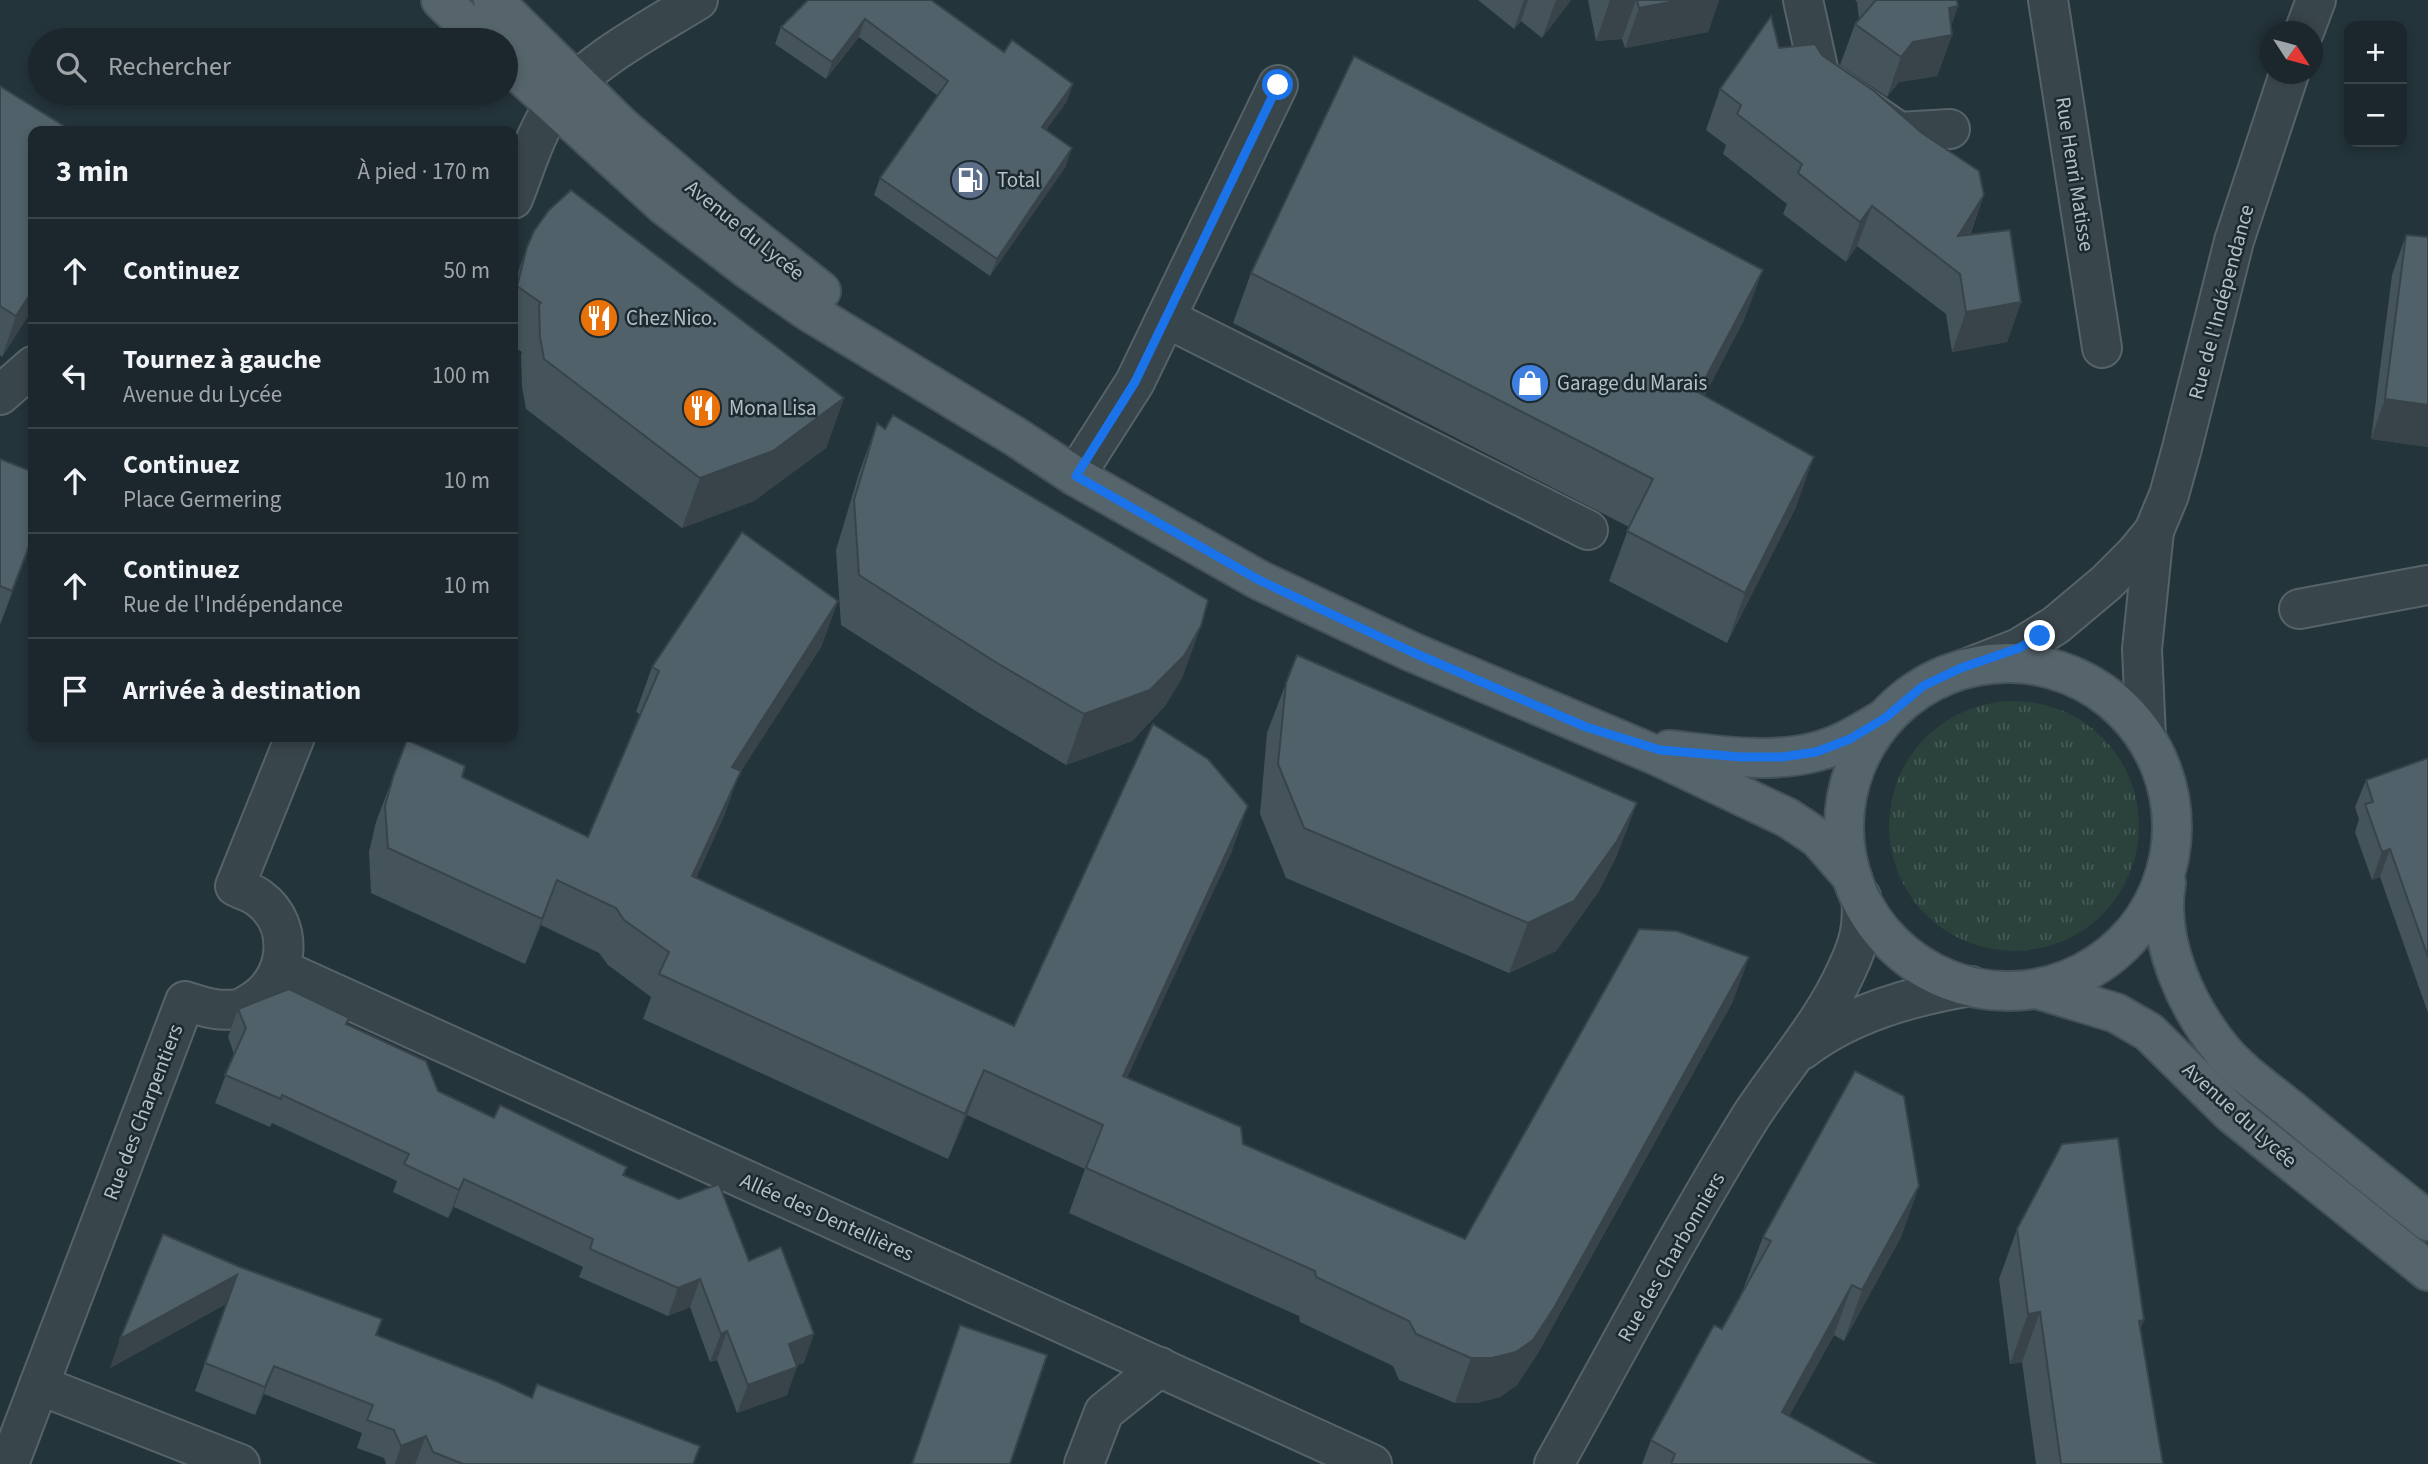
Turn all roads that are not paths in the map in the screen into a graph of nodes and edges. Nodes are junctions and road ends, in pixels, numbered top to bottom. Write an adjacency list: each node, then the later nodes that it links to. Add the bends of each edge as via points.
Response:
1 (441, 0): 8 (main road)
2 (494, 0): 9 (main road, Avenue du Lycée)
3 (698, 0): 14 (street, via 597,65)
4 (1803, 0): 15 (street, via 1820,77 1899,132)
5 (2048, 0): 18 (street, Rue Henri Matisse)
6 (2316, 0): 7 (street)
7 (2308, 21)
8 (470, 28)
9 (515, 28)
10 (518, 31): 14 (main road, Avenue du Lycée)
11 (518, 68): 14 (main road, Avenue du Lycée)
12 (2286, 84): 23 (street, Rue de l'Indépendance, via 2234,241 2169,495)
13 (1278, 85): 17 (street)
14 (566, 94): 16 (street, via 538,136); 21 (main road, Avenue du Lycée, via 622,127 839,306)
15 (1950, 129)
16 (518, 187)
17 (1166, 318): 21 (street, via 1135,382); 22 (street)
18 (2102, 348)
19 (28, 370): 20 (street)
20 (0, 395)
21 (1076, 476): 28 (main road, Avenue du Lycée, via 1259,580)
22 (1588, 530)
23 (2154, 531): 26 (street, Rue de l'Indépendance, via 2106,583 2056,625 2019,648); 29 (street, Rue de l'Indépendance, via 2142,649)
24 (2428, 585): 25 (street)
25 (2299, 609)
26 (1970, 667): 27 (main road, via 1923,686); 29 (main road, via 2003,662 2045,666 2084,680 2119,704)
27 (1885, 718): 28 (main road, Avenue du Lycée, via 1850,739 1782,757 1660,750); 32 (main road, via 1864,746 1849,786 1843,828)
28 (1586, 727): 32 (main road, Avenue du Lycée, via 1788,818 1818,838)
29 (2146, 737): 31 (main road, via 2164,773 2172,813)
30 (293, 742): 33 (street, via 235,886 259,897 277,917 285,943)
31 (2171, 853): 35 (main road, via 2160,892 2139,927 2110,955 2076,977); 37 (main road, Avenue du Lycée, via 2164,923 2188,998 2205,1028 2224,1053 2262,1086)
32 (1856, 887): 34 (main road, via 1865,909 1889,941 1921,966); 36 (street, Rue des Charbonniers, via 1863,918 1858,942 1846,971)
33 (281, 970): 39 (street, Allée des Dentellières); 40 (street, Rue des Charpentiers, via 265,994 241,1009 212,1010 185,1000)
34 (1971, 986): 35 (main road, via 1997,991); 36 (street, Rue des Charbonniers, via 1899,1002 1847,1023)
35 (2037, 989): 38 (main road, Avenue du Lycée, via 2116,1013 2149,1032 2231,1113)
36 (1795, 1056): 45 (street, Rue des Charbonniers, via 1752,1115)
37 (2428, 1221)
38 (2428, 1271)
39 (1160, 1367): 43 (street, via 1104,1412); 44 (street, Allée des Dentellières)
40 (39, 1385): 41 (street, Rue des Charpentiers); 42 (street)
41 (9, 1464)
42 (240, 1464)
43 (1084, 1464)
44 (1373, 1464)
45 (1554, 1464)

